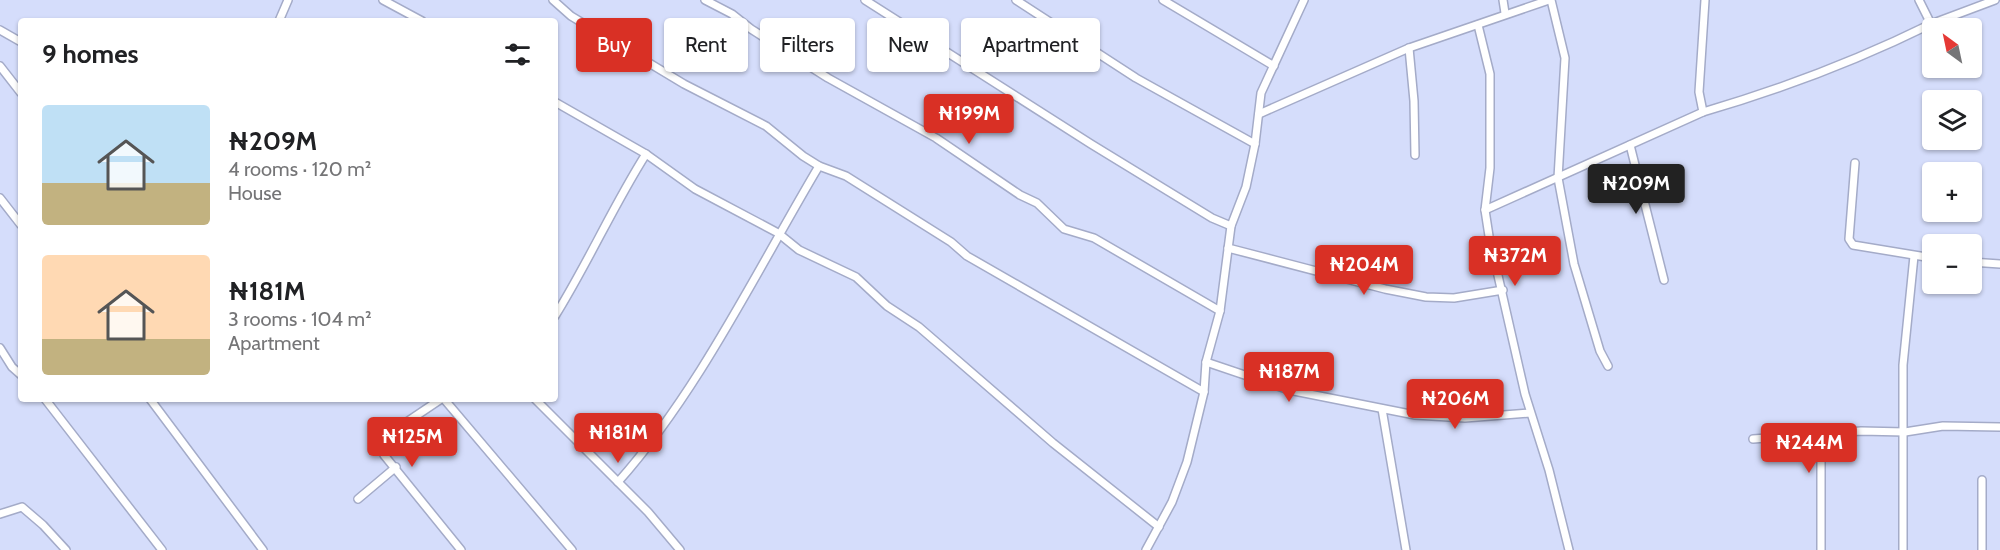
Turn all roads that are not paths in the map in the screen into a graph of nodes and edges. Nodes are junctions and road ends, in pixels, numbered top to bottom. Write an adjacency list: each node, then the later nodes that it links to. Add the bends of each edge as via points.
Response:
1 (288, 0): 15 (street)
2 (383, 0): 16 (street)
3 (553, 0): 35 (street, via 571,16 684,84 766,126)
4 (705, 0): 50 (street, via 828,78 936,138 1037,203 1064,229 1094,238)
5 (865, 0): 40 (street, via 1091,144)
6 (1016, 0): 30 (street, via 1136,78)
7 (1163, 0): 25 (street)
8 (1304, 0): 25 (street)
9 (1503, 0): 14 (street)
10 (1550, 0): 14 (street); 36 (street, via 1565,58)
11 (1705, 0): 28 (street, via 1699,92)
12 (1918, 0): 17 (street)
13 (1995, 0): 18 (street)
14 (1505, 13): 19 (street)
15 (280, 18)
16 (416, 18)
17 (1928, 18)
18 (1947, 18)
19 (1478, 25): 23 (street); 38 (street, via 1490,74 1490,168)
20 (1922, 28): 28 (street, via 1862,58)
21 (2, 35): 22 (street)
22 (18, 41)
23 (1408, 48): 29 (street); 33 (street)
24 (0, 66): 26 (street)
25 (1274, 66): 29 (street, via 1261,93)
26 (18, 89)
27 (558, 104): 32 (street)
28 (1703, 112): 31 (street)
29 (1259, 114): 30 (street)
30 (1255, 144): 40 (street, via 1246,187)
31 (1630, 144): 36 (street); 47 (street)
32 (646, 154): 41 (street, via 695,189); 49 (street)
33 (1415, 155)
34 (1855, 163): 43 (street, via 1849,239 1853,245)
35 (819, 166): 41 (street); 55 (street, via 846,176 967,256)
36 (1558, 178): 38 (street); 53 (street, via 1575,264)
37 (0, 198): 39 (street)
38 (1485, 210): 48 (street)
39 (18, 221)
40 (1231, 226): 42 (street)
41 (778, 233): 69 (street, via 737,308 650,446); 72 (street, via 808,255 856,277 1102,484)
42 (1228, 248): 48 (street, via 1426,297 1454,298); 50 (street)
43 (1914, 256): 44 (street); 64 (street, via 1903,365)
44 (1922, 257)
45 (1982, 263): 46 (street)
46 (2000, 264)
47 (1664, 280)
48 (1503, 290): 62 (street)
49 (558, 311)
50 (1220, 311): 52 (street)
51 (0, 348): 54 (street)
52 (1206, 362): 55 (street); 61 (street, via 1289,390)
53 (1608, 366)
54 (18, 372)
55 (1204, 392): 72 (street, via 1187,462)
56 (47, 402): 75 (street)
57 (152, 402): 76 (street)
58 (439, 402): 67 (street, via 381,442 384,455)
59 (446, 402): 78 (street)
60 (538, 402): 69 (street)
61 (1382, 410): 62 (street, via 1442,418); 81 (street)
62 (1530, 413): 82 (street)
63 (2000, 428): 64 (street, via 1943,426)
64 (1905, 432): 65 (street); 84 (street)
65 (1821, 433): 66 (street); 83 (street)
66 (1753, 439)
67 (396, 467): 70 (street); 77 (street)
68 (1982, 480): 85 (street)
69 (618, 482): 79 (street)
70 (358, 499)
71 (0, 514): 74 (street, via 22,507)
72 (1159, 526): 73 (street)
73 (1147, 547): 80 (street)
74 (66, 550)
75 (162, 550)
76 (263, 550)
77 (460, 550)
78 (572, 550)
79 (680, 550)
80 (1156, 550)
81 (1406, 550)
82 (1569, 550)
83 (1821, 550)
84 (1903, 550)
85 (1982, 550)

